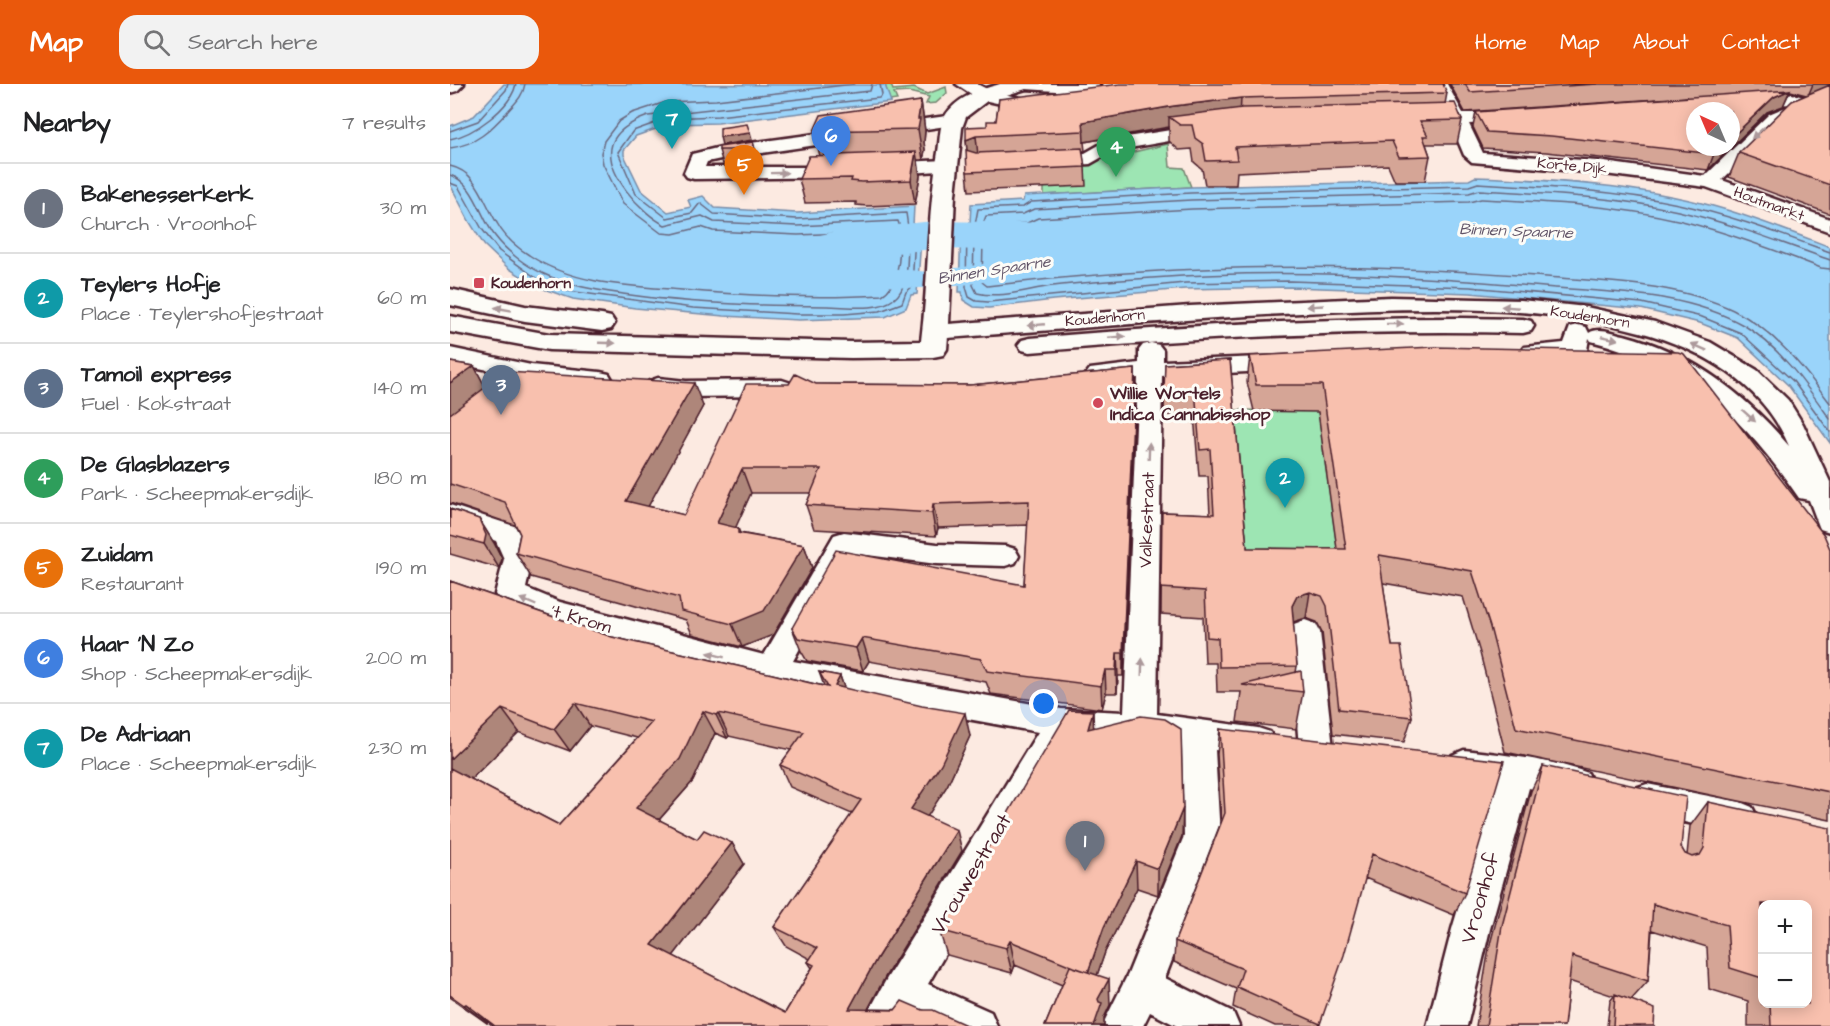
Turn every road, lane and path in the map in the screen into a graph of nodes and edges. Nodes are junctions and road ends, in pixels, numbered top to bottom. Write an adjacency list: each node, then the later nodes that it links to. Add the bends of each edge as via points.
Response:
1 (454, 84): 5 (street)
2 (964, 84): 7 (street)
3 (1026, 84): 6 (street); 7 (street)
4 (1439, 84): 14 (street, Korte Dijk)
5 (450, 87)
6 (1093, 91): 7 (street, via 1058,104 1031,107)
7 (985, 95): 12 (street, via 963,108)
8 (1830, 95): 10 (street)
9 (1737, 101): 10 (street, via 1788,98)
10 (1808, 103): 18 (street, one-way to 18, via 1775,118)
11 (1528, 116): 14 (street)
12 (954, 120): 17 (street); 17 (street, one-way to 17, via 721,153 699,158 694,173)
13 (1408, 120): 14 (street)
14 (1458, 120): 18 (street, Korte Dijk, via 1473,155 1486,160 1597,167)
15 (1229, 126): 16 (street, via 1108,146 1090,159)
16 (1034, 161)
17 (946, 166): 25 (street)
18 (1709, 182): 19 (street, Houtmarkt)
19 (1830, 226)
20 (450, 297): 23 (street, Koudenhorn, one-way to 20)
21 (450, 324): 23 (street, Koudenhorn)
22 (1149, 324): 24 (street, Koudenhorn, one-way to 24, via 1516,326); 25 (street, Koudenhorn, via 1003,347); 29 (street, Valkestraat); 35 (street, Koudenhorn, one-way to 22, via 1808,454 1787,417 1750,376 1681,339 1645,327 1574,312 1470,304 1380,303)
23 (553, 330): 25 (street, Koudenhorn, via 851,350); 30 (street)
24 (1578, 332): 26 (street, Koudenhorn, via 1575,350); 35 (street, Koudenhorn, one-way to 35, via 1653,351 1704,379 1761,427)
25 (934, 340)
26 (1504, 353)
27 (450, 355): 30 (street)
28 (1304, 362): 29 (street)
29 (1151, 369): 31 (street); 40 (street, Valkestraat, one-way to 29)
30 (531, 372): 32 (street, via 686,389); 33 (street)
31 (1071, 377)
32 (800, 387)
33 (504, 392)
34 (450, 515): 38 (street, 't Krom, one-way to 34, via 552,612 510,594 518,559 507,534)
35 (1830, 522)
36 (1005, 556): 38 (street, via 937,554 844,542)
37 (1305, 632): 42 (street)
38 (772, 670): 39 (street, 't Krom)
39 (1060, 723): 40 (street, 't Krom); 48 (street, Vrouwestraat)
40 (1140, 726): 41 (street, 't Krom)
41 (1198, 735): 42 (street, 't Krom); 47 (street, via 1202,836)
42 (1316, 748): 43 (street, 't Krom)
43 (1352, 752)
44 (1434, 762): 45 (street)
45 (1517, 771): 46 (street); 53 (street, Vroonhof)
46 (1773, 825)
47 (1142, 987): 51 (street); 52 (street)
48 (901, 992): 49 (street, Vrouwestraat); 50 (street)
49 (881, 1026)
50 (977, 1026)
51 (1122, 1026)
52 (1219, 1026)
53 (1447, 1026)

